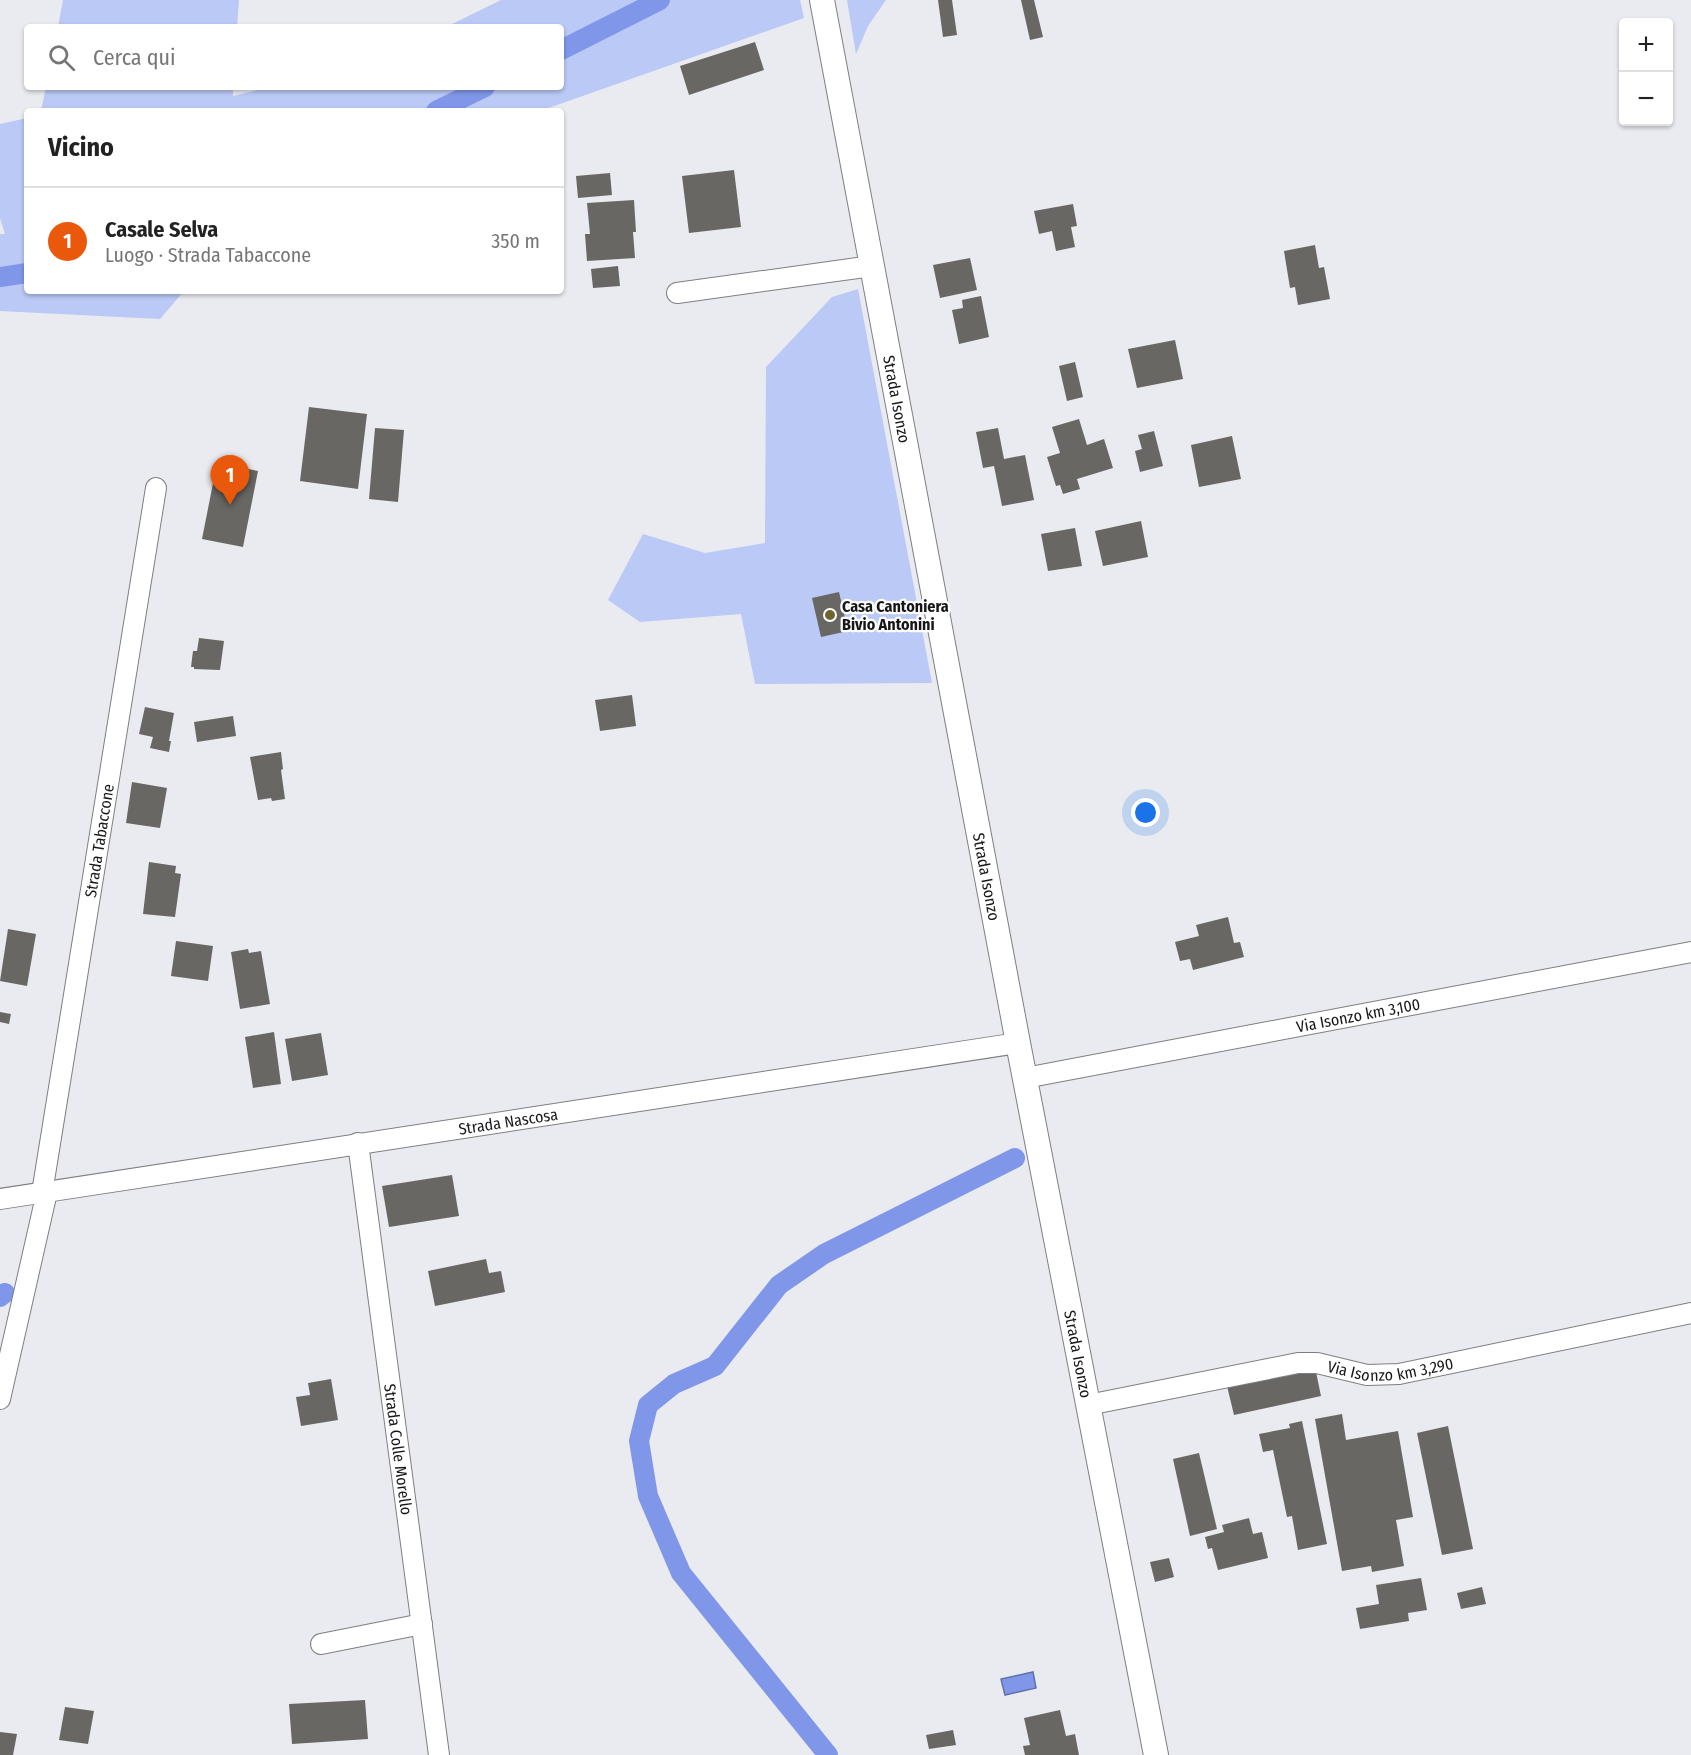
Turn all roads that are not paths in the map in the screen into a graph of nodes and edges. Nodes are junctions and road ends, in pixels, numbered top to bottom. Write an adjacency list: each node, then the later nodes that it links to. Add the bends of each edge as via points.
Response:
1 (822, 0): 2 (main road, Strada Isonzo)
2 (872, 266): 3 (street); 6 (main road, Strada Isonzo)
3 (676, 292)
4 (156, 488): 9 (street, Strada Tabaccone)
5 (1691, 952): 7 (street, Via Isonzo km 3,100)
6 (1018, 1043): 7 (main road, Strada Isonzo); 8 (street, Strada Nascosa)
7 (1025, 1078): 13 (main road, Strada Isonzo)
8 (358, 1143): 9 (street, Strada Nascosa); 14 (street, Strada Colle Morello)
9 (45, 1192): 10 (street, Strada Nascosa); 12 (street, Strada Tabaccone)
10 (0, 1199)
11 (1691, 1313): 13 (street, Via Isonzo km 3,290, via 1399,1374 1356,1374 1317,1363 1298,1363)
12 (0, 1399)
13 (1088, 1405): 17 (main road, Strada Isonzo)
14 (422, 1624): 15 (street); 16 (street, Strada Colle Morello)
15 (321, 1644)
16 (439, 1755)
17 (1156, 1755)

